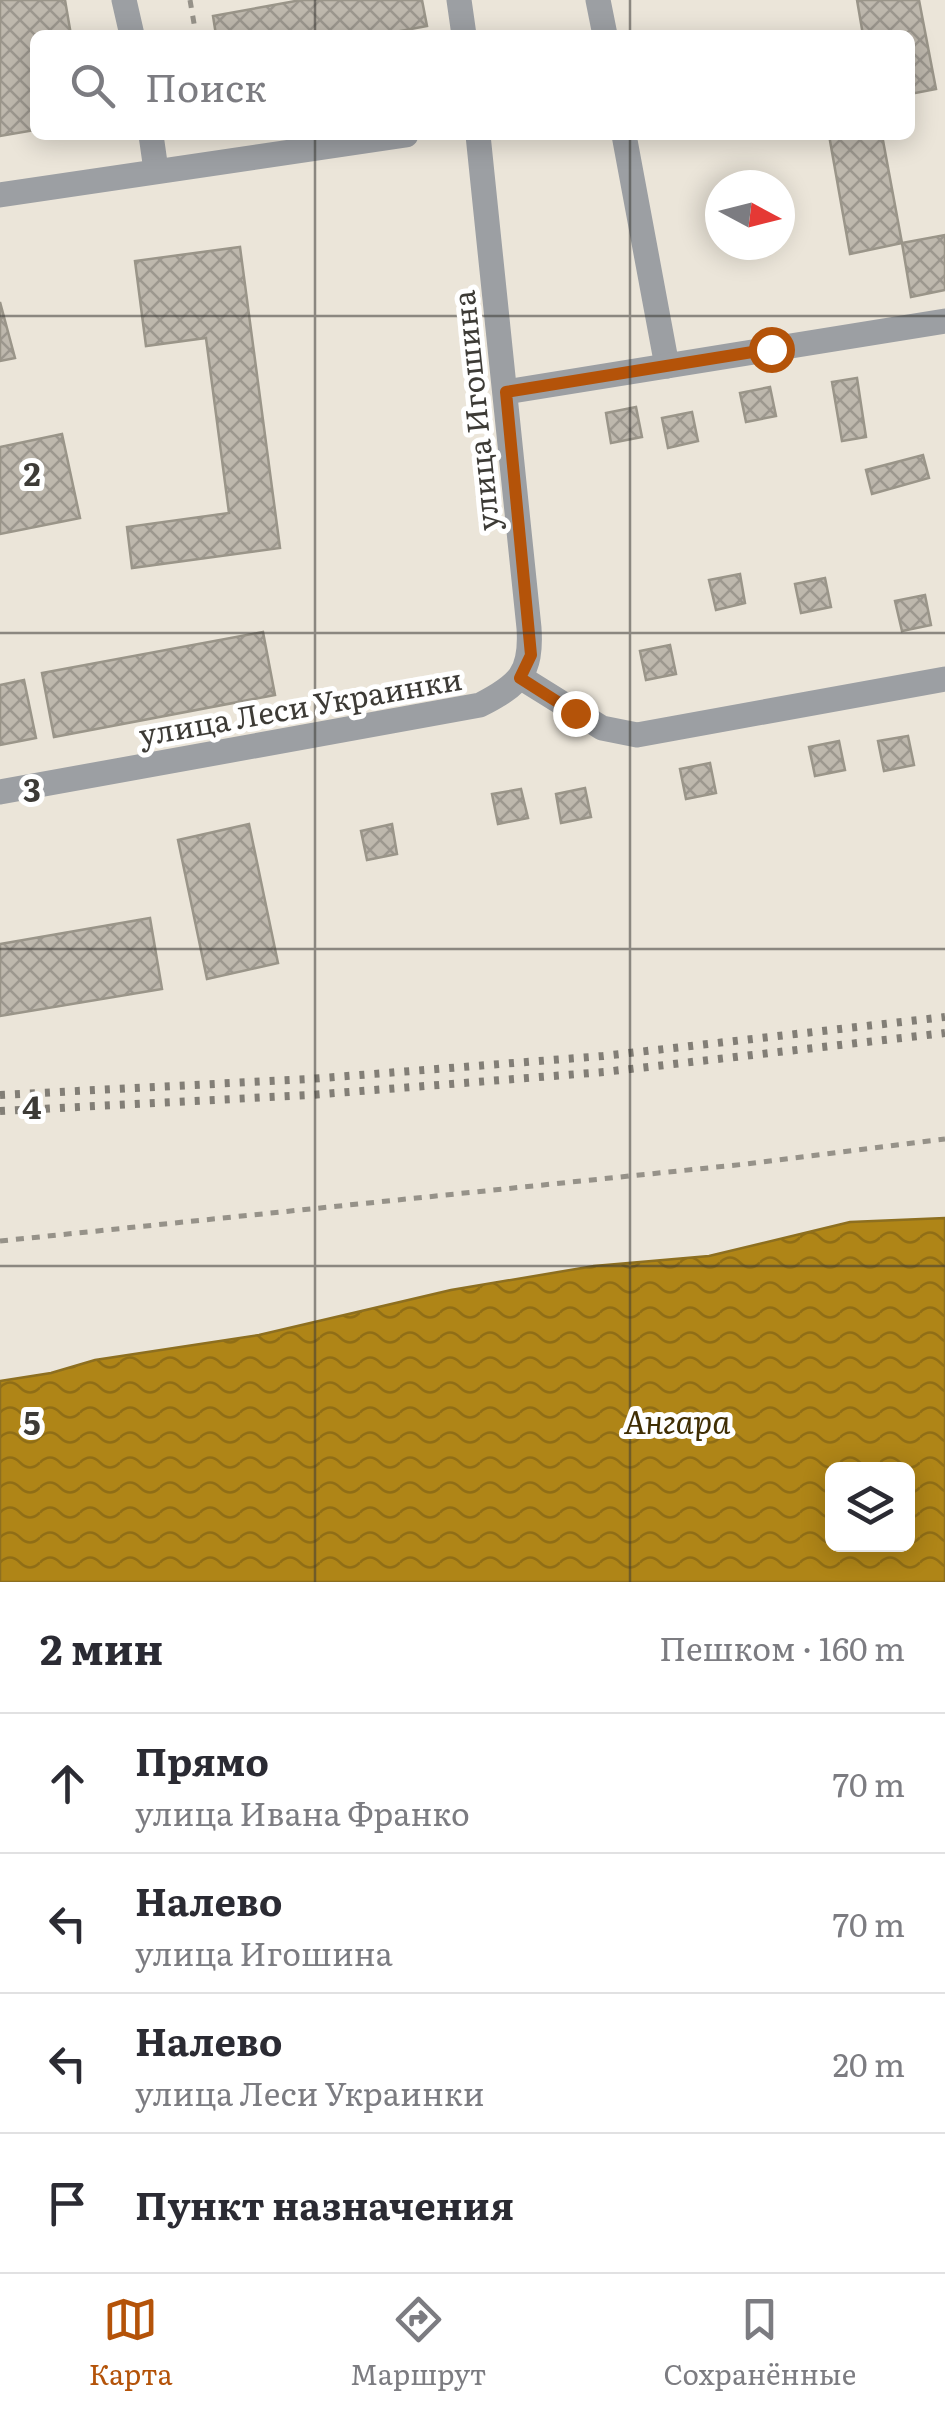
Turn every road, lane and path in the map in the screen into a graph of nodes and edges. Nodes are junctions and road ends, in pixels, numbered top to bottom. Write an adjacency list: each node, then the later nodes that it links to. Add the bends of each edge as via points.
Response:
1 (124, 0): 5 (street)
2 (190, 0): 6 (path)
3 (459, 0): 7 (street)
4 (598, 0): 8 (street)
5 (131, 30)
6 (195, 30)
7 (463, 30)
8 (604, 30)
9 (152, 140): 13 (street)
10 (370, 140): 13 (street)
11 (479, 140): 17 (street, улица Игошина)
12 (625, 140): 16 (street)
13 (156, 170): 14 (street)
14 (0, 196)
15 (945, 321): 16 (street)
16 (667, 366): 17 (street)
17 (506, 392): 18 (street, улица Игошина, via 531,655)
18 (520, 678): 19 (street, via 602,728 636,735); 20 (street, улица Леси Украинки, via 480,705)
19 (945, 680)
20 (0, 792)
21 (945, 1139): 22 (path)
22 (0, 1241)

